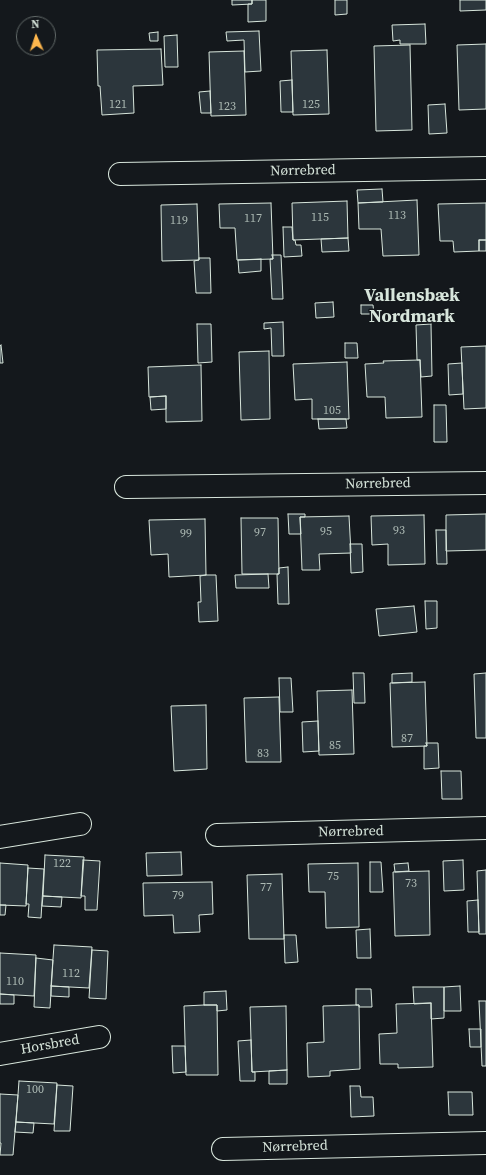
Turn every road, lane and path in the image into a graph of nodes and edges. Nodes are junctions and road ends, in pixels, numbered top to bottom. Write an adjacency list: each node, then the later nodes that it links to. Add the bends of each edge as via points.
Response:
1 (486, 168): 2 (street, Nørrebred)
2 (120, 174)
3 (486, 483): 4 (street, Nørrebred)
4 (126, 487)
5 (80, 824): 8 (street)
6 (486, 828): 7 (street, Nørrebred)
7 (217, 836)
8 (0, 837)
9 (99, 1037): 10 (street, Horsbred)
10 (0, 1054)
11 (486, 1143): 12 (street, Nørrebred)
12 (223, 1149)

